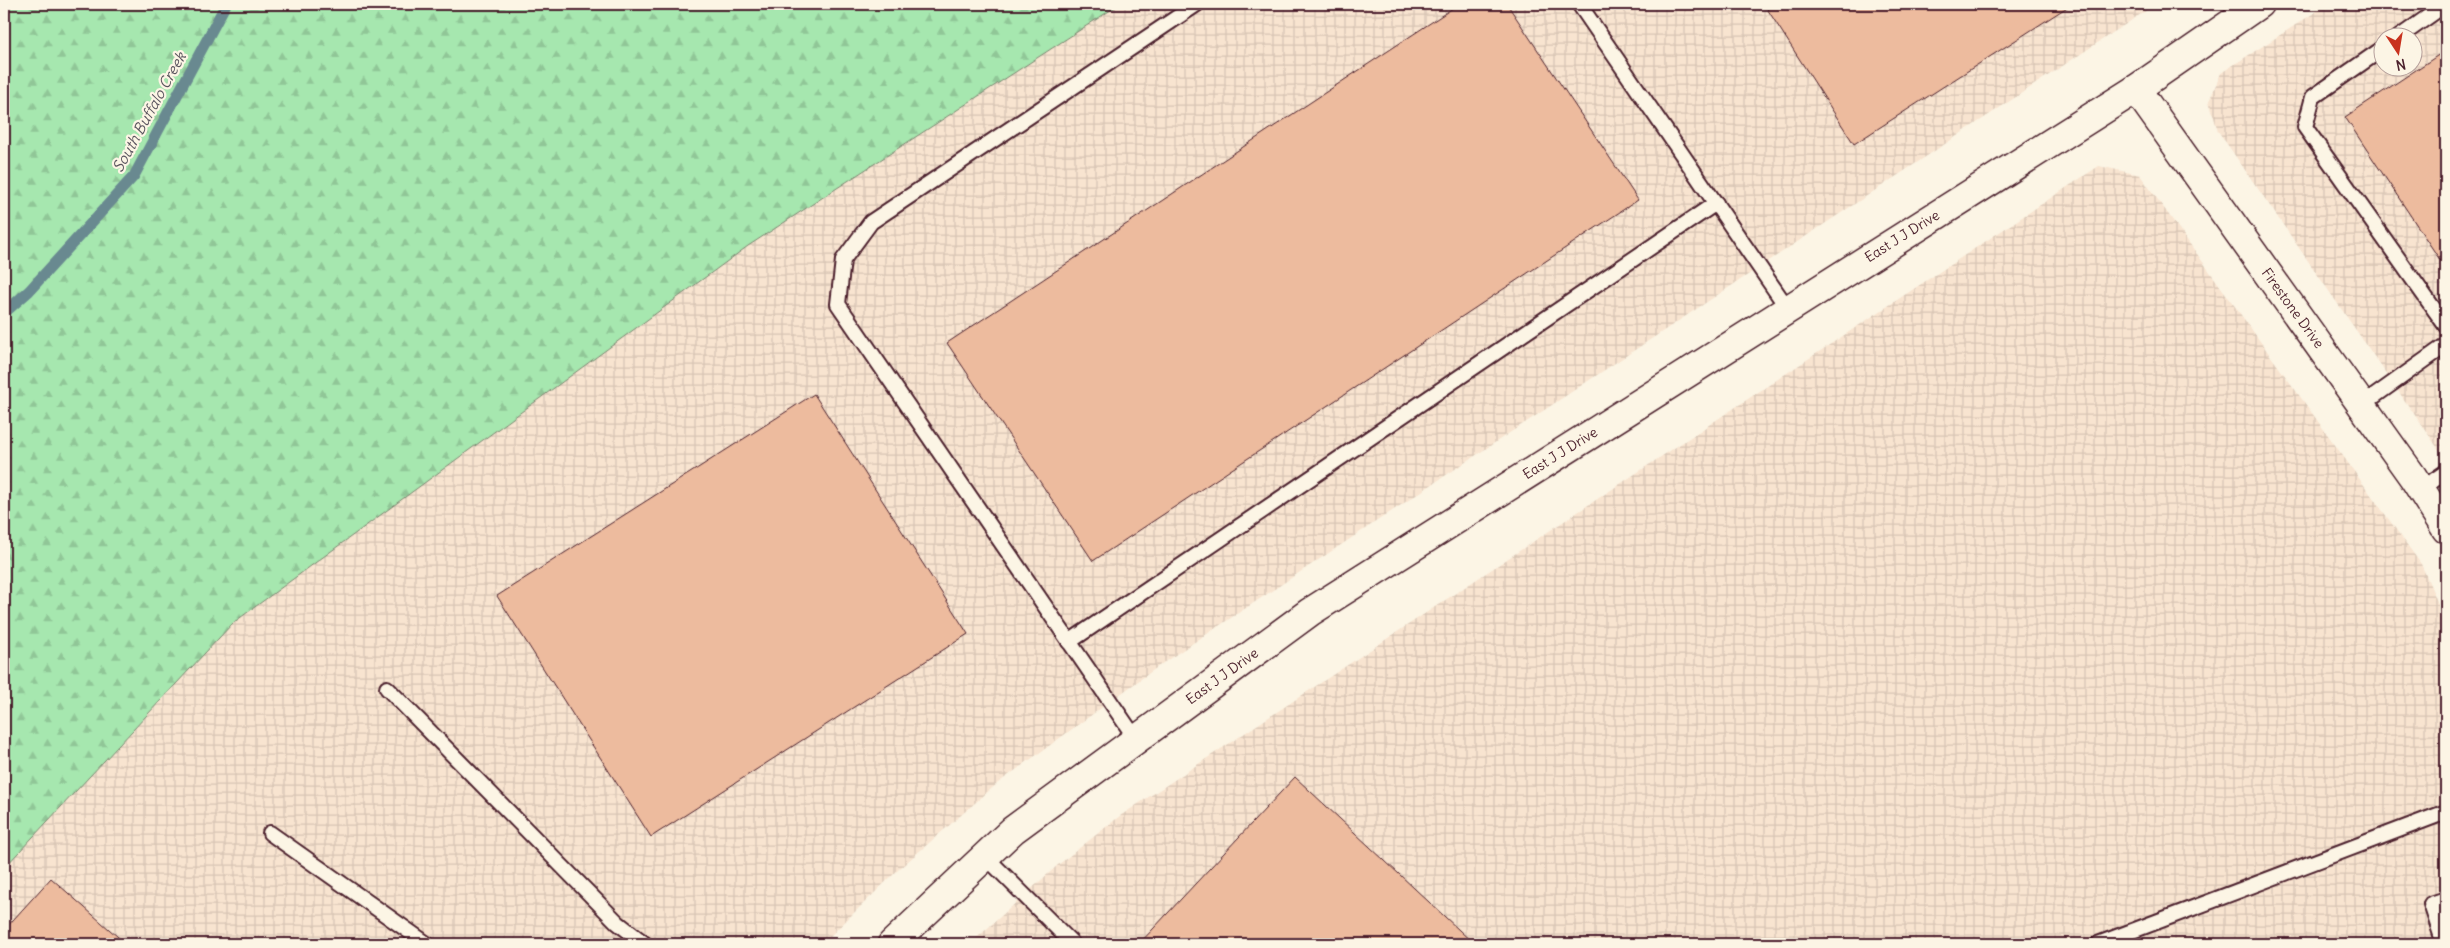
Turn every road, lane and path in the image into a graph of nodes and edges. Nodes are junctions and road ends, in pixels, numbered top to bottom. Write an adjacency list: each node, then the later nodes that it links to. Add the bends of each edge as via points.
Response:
1 (1197, 4): 16 (lane, via 870,222 843,260 838,304)
2 (1579, 4): 8 (lane)
3 (2259, 4): 7 (street, East J J Drive)
4 (2446, 4): 5 (lane)
5 (2412, 28)
6 (2372, 56): 10 (lane, via 2313,97 2305,127)
7 (2136, 89): 9 (street, East J J Drive); 12 (street, Firestone Drive)
8 (1716, 203): 9 (lane); 16 (lane)
9 (1788, 309): 18 (street, East J J Drive, via 1310,612)
10 (2446, 326)
11 (2446, 345): 12 (lane)
12 (2362, 404): 14 (street, Firestone Drive)
13 (2446, 472): 14 (lane)
14 (2421, 489): 15 (street, Firestone Drive)
15 (2446, 529)
16 (1068, 642): 18 (lane)
17 (387, 688): 24 (lane, via 618,923)
18 (1136, 739): 21 (street, East J J Drive, via 1013,830)
19 (2446, 812): 27 (lane)
20 (270, 833): 23 (lane)
21 (986, 856): 25 (street, East J J Drive); 26 (lane)
22 (2446, 899): 28 (lane, via 2431,904)
23 (426, 944)
24 (645, 944)
25 (892, 944)
26 (1070, 944)
27 (2098, 944)
28 (2444, 944)

